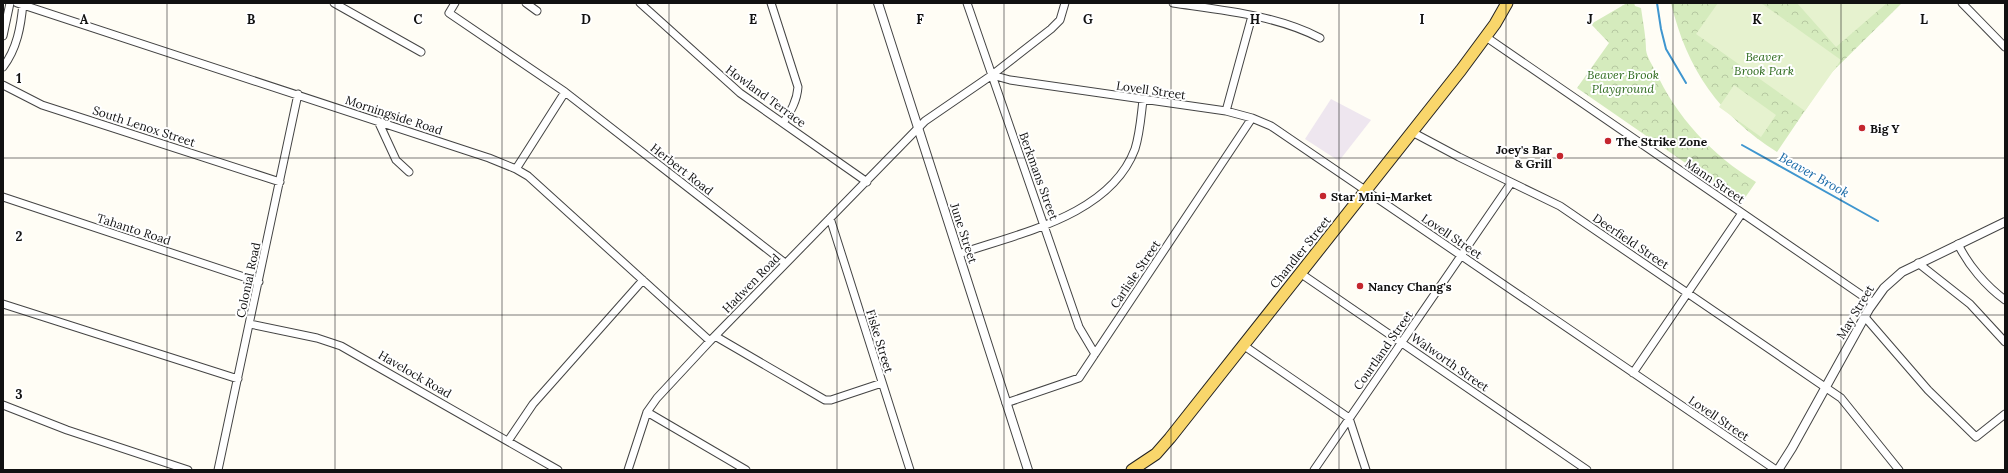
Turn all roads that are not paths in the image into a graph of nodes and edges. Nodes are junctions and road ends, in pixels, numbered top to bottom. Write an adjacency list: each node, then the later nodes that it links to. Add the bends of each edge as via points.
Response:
1 (10, 3): 16 (street)
2 (21, 3): 21 (street, via 21,24 15,45); 25 (street, Morningside Road)
3 (334, 3): 20 (street)
4 (456, 3): 24 (street, Herbert Road, via 449,13)
5 (526, 3): 14 (street)
6 (640, 3): 30 (street, Howland Terrace, via 735,89)
7 (771, 3): 30 (street, via 798,87 794,105)
8 (878, 3): 31 (street, June Street)
9 (967, 3): 22 (street, Berkmans Street)
10 (1065, 3): 22 (street, Hadwen Road, via 1063,14 1057,24)
11 (1173, 3): 15 (street)
12 (1507, 3): 17 (main road, Chandler Street)
13 (1962, 3): 19 (street)
14 (538, 11)
15 (1252, 16): 18 (street, via 1306,31); 27 (street)
16 (3, 36)
17 (1486, 36): 32 (main road, Chandler Street); 40 (street, Mann Street)
18 (1320, 38)
19 (2005, 47)
20 (421, 52)
21 (3, 67)
22 (992, 75): 26 (street, Lovell Street); 31 (street, Hadwen Road, via 925,121); 43 (street, Berkmans Street)
23 (3, 85): 35 (street, South Lenox Street, via 42,105)
24 (564, 92): 33 (street); 47 (street, Herbert Road)
25 (298, 94): 29 (street, Morningside Road); 35 (street, Colonial Road)
26 (1143, 100): 27 (street, Lovell Street); 43 (street, via 1139,134 1134,149 1118,177 1090,202)
27 (1226, 112): 28 (street, Lovell Street)
28 (1252, 118): 38 (street, Lovell Street, via 1279,131); 62 (street, Carlisle Street)
29 (378, 121): 33 (street, Morningside Road); 34 (street, via 396,160)
30 (783, 123): 36 (street, Howland Terrace)
31 (919, 129): 36 (street, Hadwen Road); 45 (street, June Street)
32 (1412, 132): 37 (street, Deerfield Street); 38 (main road, Chandler Street)
33 (516, 169): 50 (street, Morningside Road, via 528,176)
34 (409, 172)
35 (280, 182): 51 (street, Colonial Road)
36 (867, 182): 41 (street, Hadwen Road)
37 (1511, 183): 46 (street, Courtland Street); 52 (street, Deerfield Street, via 1560,206)
38 (1365, 190): 46 (street, Lovell Street); 49 (main road, Chandler Street)
39 (3, 197): 51 (street, Tahanto Road)
40 (1742, 213): 52 (street); 54 (street, Mann Street)
41 (830, 218): 47 (street, Hadwen Road); 65 (street, Fiske Street)
42 (2005, 222): 44 (street, May Street)
43 (1045, 225): 45 (street); 62 (street, Berkmans Street, via 1079,327)
44 (1958, 244): 48 (street, May Street); 53 (street, via 1968,263)
45 (959, 254): 67 (street, June Street)
46 (1461, 256): 60 (street, Courtland Street); 63 (street, Lovell Street)
47 (785, 263): 58 (street, Hadwen Road)
48 (1918, 263): 54 (street, May Street, via 1890,282); 59 (street, via 1970,304)
49 (1300, 273): 60 (street, Walworth Street); 61 (main road, Chandler Street)
50 (643, 280): 58 (street, Morningside Road); 72 (street, via 533,404)
51 (259, 282): 57 (street, Colonial Road)
52 (1688, 293): 63 (street); 66 (street, Deerfield Street)
53 (2005, 300)
54 (1873, 303): 56 (street, May Street)
55 (3, 304): 64 (street)
56 (1864, 316): 66 (street, May Street); 70 (street, via 1928,390 1976,437)
57 (250, 324): 64 (street, Colonial Road); 72 (street, Havelock Road, via 342,346)
58 (713, 338): 65 (street, Morningside Road, via 825,400); 69 (street, Hadwen Road)
59 (2005, 342)
60 (1402, 343): 71 (street, Courtland Street); 73 (street, Walworth Street)
61 (1243, 345): 71 (street); 81 (main road, Chandler Street, via 1156,454)
62 (1095, 354): 67 (street, Carlisle Street, via 1079,378)
63 (1634, 373): 85 (street, Lovell Street)
64 (238, 379): 75 (street, Colonial Road)
65 (882, 383): 79 (street, Fiske Street)
66 (1825, 388): 85 (street, May Street, via 1787,458); 86 (street, Deerfield Street, via 1841,398)
67 (1006, 402): 80 (street, June Street)
68 (3, 405): 74 (street, via 67,430)
69 (646, 412): 77 (street, Hadwen Road); 78 (street)
70 (2005, 414)
71 (1349, 418): 82 (street, Courtland Street); 83 (street)
72 (508, 441): 76 (street, Havelock Road)
73 (1577, 467): 84 (street, Walworth Street)
74 (188, 470)
75 (218, 470)
76 (558, 470)
77 (628, 470)
78 (746, 470)
79 (910, 470)
80 (1028, 470)
81 (1132, 470)
82 (1314, 470)
83 (1366, 470)
84 (1587, 470)
85 (1777, 470)
86 (1899, 470)

